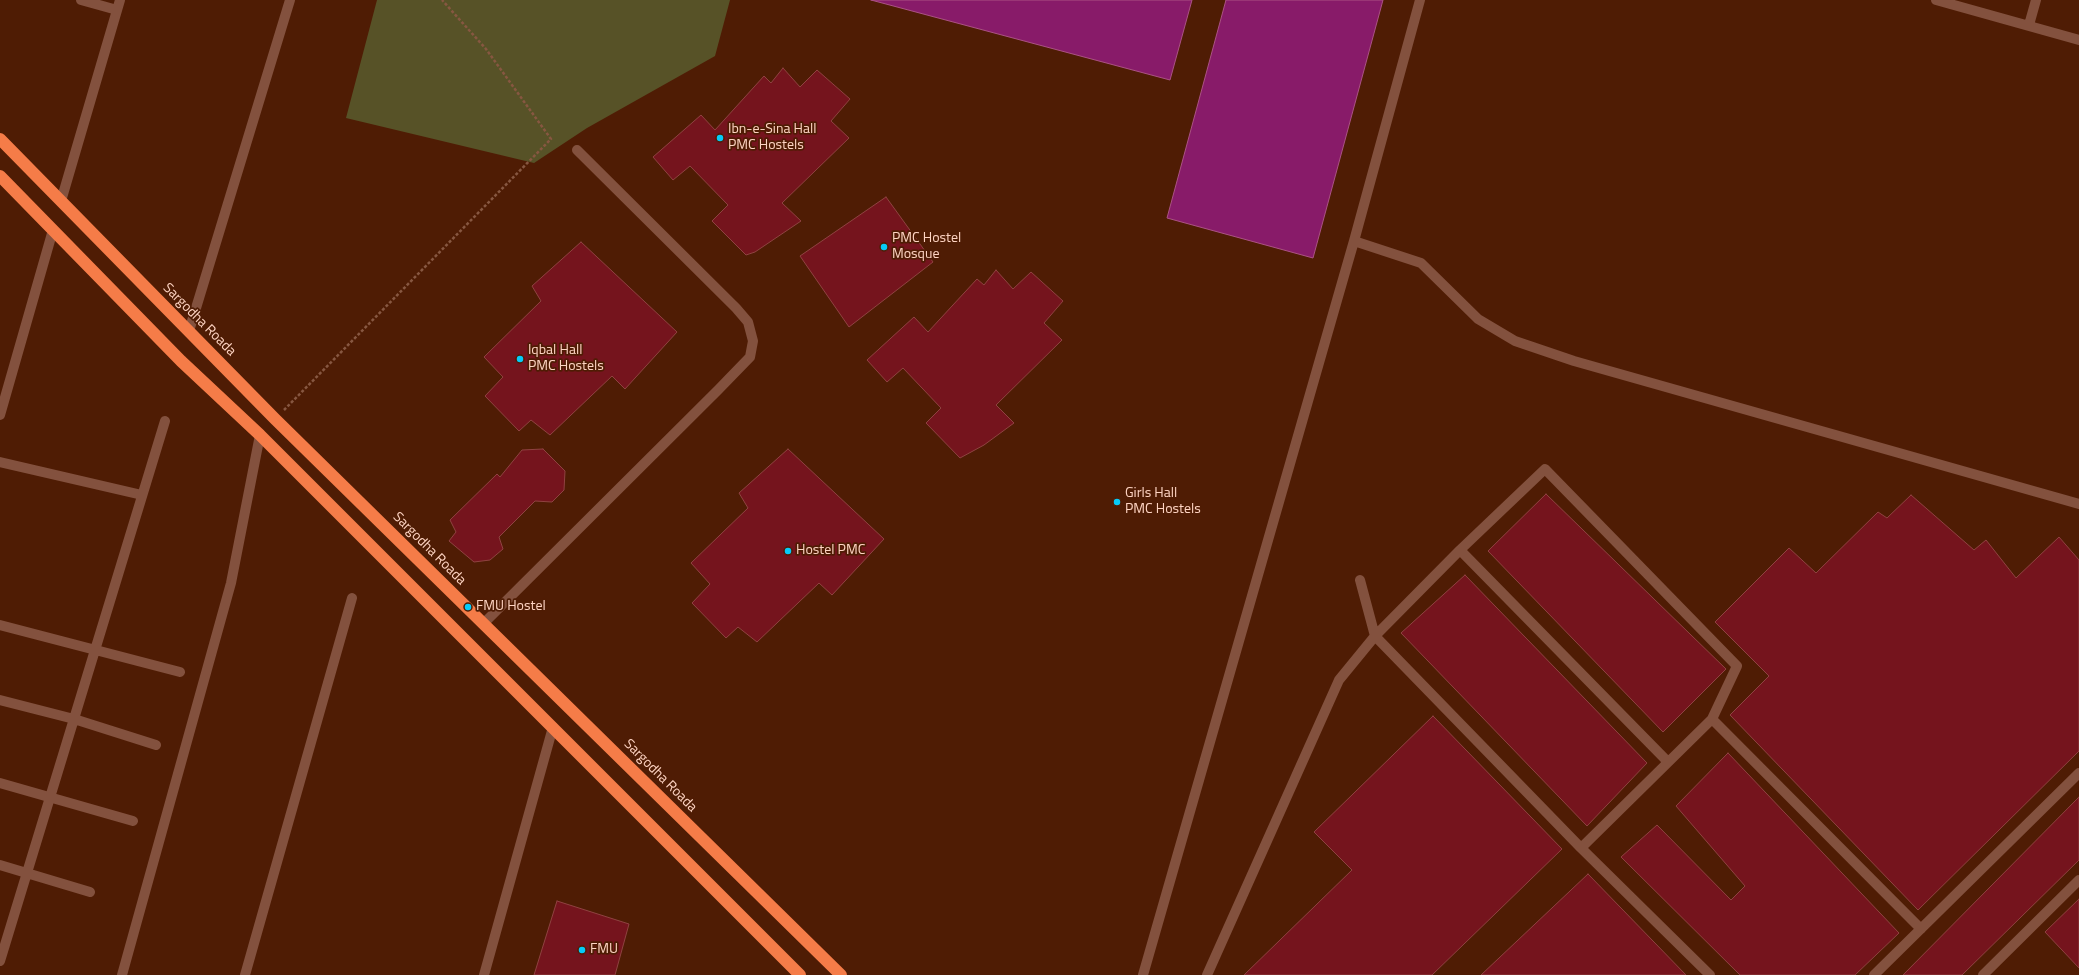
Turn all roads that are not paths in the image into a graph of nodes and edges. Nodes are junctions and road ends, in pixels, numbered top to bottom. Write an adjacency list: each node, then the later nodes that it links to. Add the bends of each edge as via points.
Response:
1 (81, 0): 6 (street)
2 (290, 0): 15 (street)
3 (1420, 0): 14 (street)
4 (1936, 0): 7 (street)
5 (2036, 0): 7 (street)
6 (118, 5): 12 (street)
7 (2029, 26): 8 (street)
8 (2079, 40)
9 (0, 139): 12 (highway, Sargodha Roada)
10 (577, 150): 25 (street, via 748,322 753,341 750,357)
11 (0, 176): 13 (highway)
12 (61, 200): 15 (highway, Sargodha Roada)
13 (53, 230): 16 (street); 18 (highway, via 181,361)
14 (1354, 242): 21 (street, via 1421,263 1478,319 1515,340 1574,361); 53 (street)
15 (189, 331): 25 (highway, Sargodha Roada)
16 (0, 415)
17 (165, 421): 20 (street)
18 (260, 435): 33 (highway); 48 (street, via 231,583)
19 (0, 462): 20 (street)
20 (142, 495): 28 (street)
21 (2079, 504)
22 (1460, 550): 27 (street); 32 (street, via 1544,468 1737,666); 35 (street)
23 (1360, 580): 27 (street)
24 (352, 598): 49 (street)
25 (483, 624): 52 (highway, Sargodha Roada)
26 (0, 625): 28 (street)
27 (1375, 636): 40 (street); 54 (street, via 1339,680)
28 (95, 649): 29 (street); 31 (street)
29 (180, 672)
30 (0, 700): 31 (street)
31 (74, 719): 34 (street); 38 (street)
32 (1712, 719): 35 (street); 45 (street)
33 (553, 727): 50 (street); 51 (highway)
34 (156, 745)
35 (1668, 762): 40 (street)
36 (2079, 773): 45 (street)
37 (0, 783): 38 (street)
38 (52, 796): 39 (street); 42 (street)
39 (133, 820)
40 (1581, 848): 55 (street)
41 (0, 865): 42 (street)
42 (28, 873): 44 (street); 46 (street)
43 (2079, 880): 57 (street)
44 (90, 892)
45 (1920, 929): 56 (street)
46 (3, 940): 47 (street)
47 (0, 961)
48 (122, 975)
49 (245, 975)
50 (484, 975)
51 (800, 975)
52 (841, 975)
53 (1143, 975)
54 (1207, 975)
55 (1710, 975)
56 (1874, 975)
57 (1983, 975)

